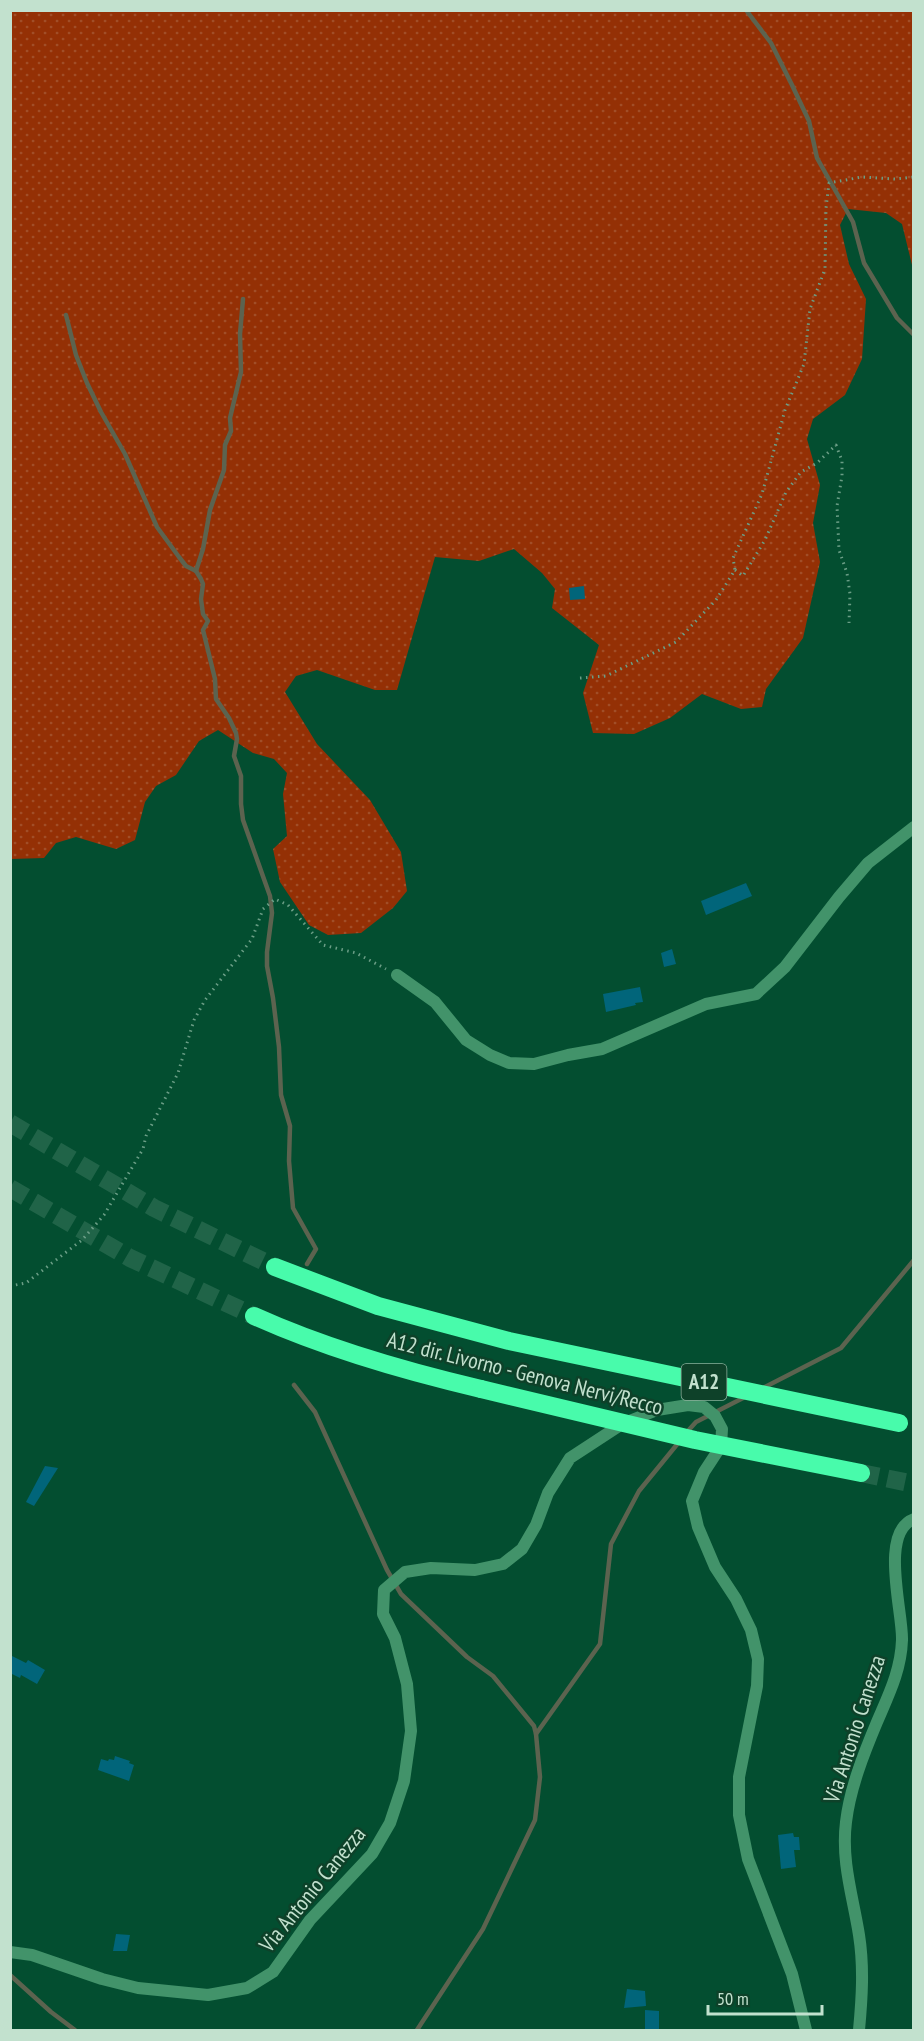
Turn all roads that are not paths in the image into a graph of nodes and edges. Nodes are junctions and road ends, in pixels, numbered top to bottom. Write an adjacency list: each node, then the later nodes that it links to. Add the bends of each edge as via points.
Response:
1 (914, 827): 2 (street, via 868,863 785,968 756,994 706,1004 602,1049 534,1064 509,1063 466,1040 435,1002)
2 (397, 975)
3 (275, 1267): 5 (highway, A12, via 378,1306 508,1341)
4 (254, 1316): 6 (highway, A12 dir. Livorno - Genova Nervi/Recco, bridge, via 310,1340 393,1367 695,1440)
5 (899, 1423)
6 (861, 1473)
7 (914, 1519): 10 (street, Via Antonio Canezza, via 907,1522 896,1541 902,1638 899,1666 865,1751 846,1822 845,1869 859,1934 863,1979)
8 (10, 1952): 9 (street, Via Antonio Canezza, via 32,1955 138,1988 208,1995 247,1988 273,1972 310,1920 372,1854 390,1823 404,1781 411,1731 407,1684 395,1638 383,1614 384,1590 405,1572 431,1568 475,1570 503,1564 522,1549 548,1493 570,1458 622,1424 657,1410 688,1405 704,1407 722,1428 721,1446 692,1501 715,1567 751,1630 758,1659 758,1686 738,1777 739,1815 748,1859 792,1974)
9 (806, 2031)
10 (859, 2031)

